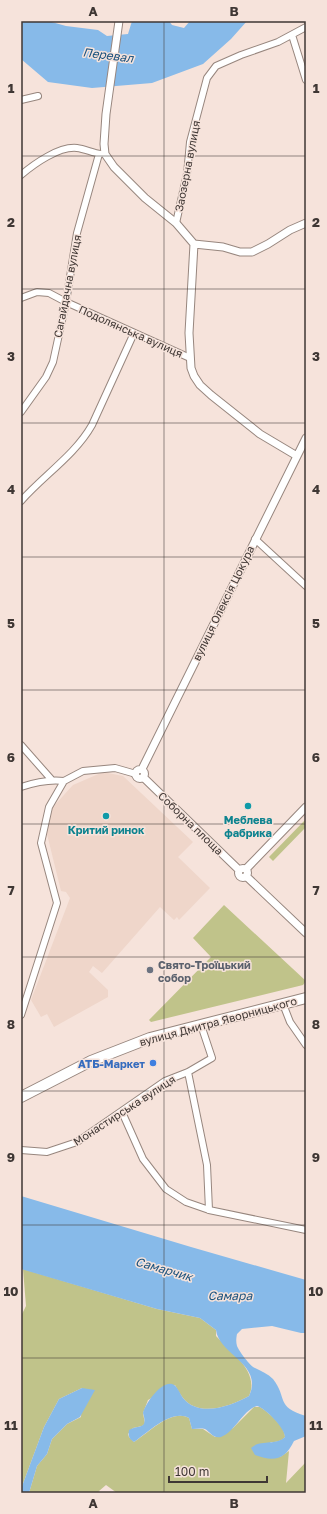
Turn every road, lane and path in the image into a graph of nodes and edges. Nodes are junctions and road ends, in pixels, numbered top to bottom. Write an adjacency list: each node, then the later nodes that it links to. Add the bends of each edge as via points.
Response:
1 (119, 21): 7 (street, Сагайдачна вулиця)
2 (306, 27): 3 (street, Заозерна вулиця)
3 (292, 35): 4 (street); 9 (street, Заозерна вулиця, via 216,66 206,78 190,142 187,174)
4 (306, 80)
5 (38, 96): 6 (street)
6 (21, 100)
7 (102, 154): 8 (street, via 75,148 55,152); 9 (street, via 145,198); 13 (street, Сагайдачна вулиця, via 77,233)
8 (21, 175)
9 (176, 223): 11 (street)
10 (306, 223): 11 (street, via 252,252)
11 (194, 244): 15 (street, via 190,299)
12 (21, 298): 13 (street, Подолянська вулиця, via 37,292 49,293)
13 (66, 302): 14 (street, Подолянська вулиця); 16 (street, Сагайдачна вулиця, via 46,377)
14 (134, 333): 15 (street, Подолянська вулиця); 19 (street, via 86,436)
15 (190, 358): 18 (street, Подолянська вулиця, via 191,368 200,385 260,434)
16 (21, 412)
17 (306, 438): 18 (street, вулиця Олексія Цокура)
18 (297, 456): 20 (street, вулиця Олексія Цокура)
19 (21, 501)
20 (255, 540): 21 (street); 23 (street, вулиця Олексія Цокура)
21 (306, 586)
22 (21, 745): 24 (street)
23 (140, 773): 25 (street, via 115,768 83,771); 28 (street, Соборна площа)
24 (51, 780): 25 (street); 26 (street)
25 (64, 781): 32 (street, via 49,807 41,843 57,903)
26 (21, 787)
27 (306, 807): 28 (street)
28 (244, 872): 29 (street, Соборна площа)
29 (304, 929)
30 (306, 998): 31 (highway, вулиця Дмитра Яворницького)
31 (284, 1004): 33 (highway, вулиця Дмитра Яворницького); 34 (street, via 290,1022)
32 (21, 1015)
33 (201, 1025): 35 (street, Монастирська вулиця, via 212,1058); 36 (highway, вулиця Дмитра Яворницького, via 129,1046 70,1071)
34 (306, 1045)
35 (188, 1072): 37 (street, Монастирська вулиця, via 165,1081); 39 (street, via 207,1165)
36 (21, 1097)
37 (122, 1112): 38 (street, Монастирська вулиця, via 77,1142 48,1152); 39 (street, via 143,1159 166,1189 186,1202)
38 (21, 1150)
39 (209, 1210): 40 (street)
40 (306, 1230)

